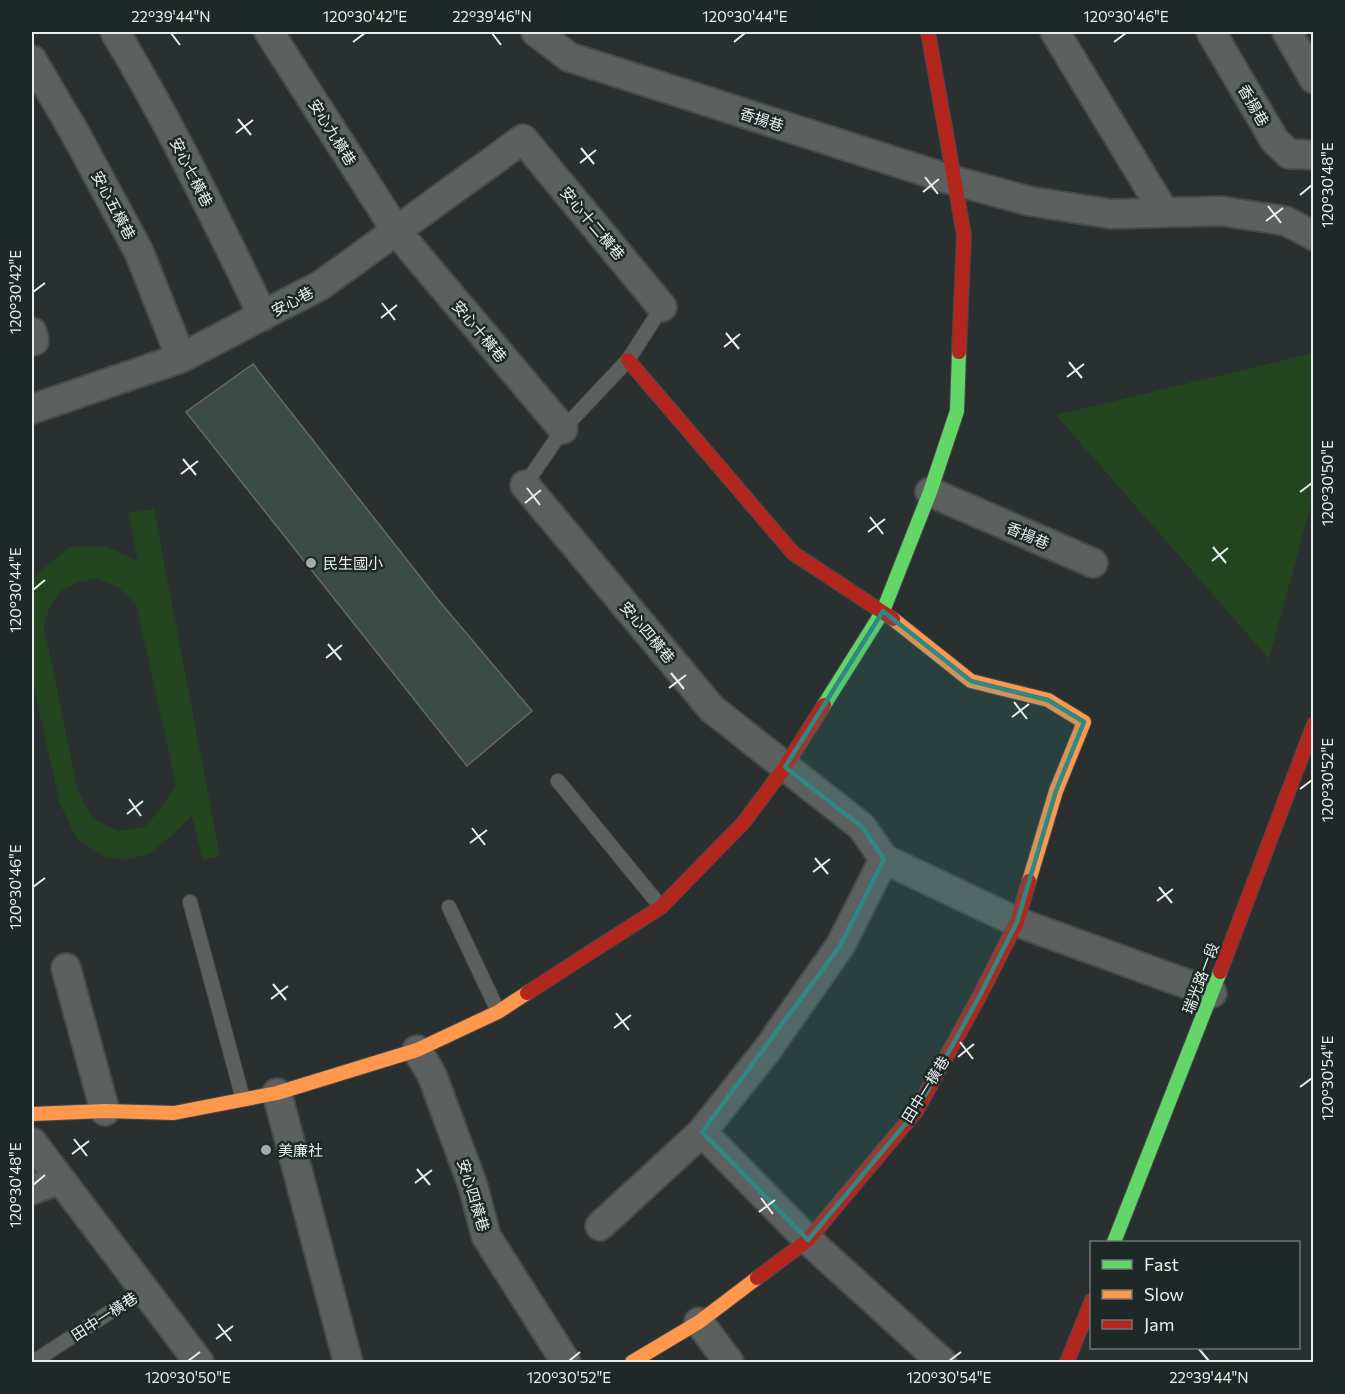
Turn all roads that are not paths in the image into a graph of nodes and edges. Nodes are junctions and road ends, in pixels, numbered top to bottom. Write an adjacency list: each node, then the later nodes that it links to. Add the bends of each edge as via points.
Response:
1 (115, 32): 17 (street, 安心七橫巷, via 204,194)
2 (269, 32): 14 (street, 安心九橫巷)
3 (536, 32): 12 (street, 香揚巷, via 569,57)
4 (928, 32): 12 (street)
5 (1055, 32): 13 (street)
6 (1211, 32): 11 (street, 香揚巷, via 1275,141 1289,154)
7 (1287, 32): 9 (street)
8 (32, 60): 18 (street, 安心五橫巷, via 139,252)
9 (1314, 79)
10 (524, 139): 14 (street, 安心巷); 16 (street, 安心十二橫巷)
11 (1314, 155)
12 (955, 181): 13 (street, 香揚巷, via 1029,201 1111,214); 23 (street, via 964,235 957,411)
13 (1164, 212): 15 (street, 香揚巷, via 1221,210 1286,221)
14 (397, 232): 17 (street, 安心巷, via 321,285); 21 (street, 安心十橫巷)
15 (1314, 236)
16 (662, 307): 19 (lane)
17 (263, 316): 18 (street, 安心巷)
18 (181, 358): 20 (street, 安心巷)
19 (628, 360): 21 (lane); 25 (street, via 793,553)
20 (32, 409)
21 (563, 429): 22 (lane)
22 (525, 485): 27 (street, 安心四橫巷, via 712,709)
23 (930, 492): 24 (street, 香揚巷); 25 (street)
24 (1093, 563)
25 (883, 611): 27 (street); 33 (street, 田中一橫巷, via 971,681 1048,699 1084,722 1056,791)
26 (1314, 724): 35 (street, 瑞光路一段)
27 (785, 767): 29 (street, via 862,827); 32 (street, via 744,822)
28 (558, 781): 32 (lane)
29 (884, 859): 33 (street); 42 (street, via 840,946 767,1050)
30 (190, 902): 39 (lane)
31 (450, 907): 36 (lane)
32 (661, 907): 36 (street)
33 (1017, 922): 35 (street); 47 (street, 田中一橫巷, via 916,1110)
34 (66, 968): 40 (street)
35 (1212, 993): 48 (street, 瑞光路一段)
36 (498, 1012): 37 (street)
37 (417, 1050): 38 (street); 55 (street, 安心四橫巷, via 432,1075 473,1186 486,1236)
38 (277, 1093): 39 (street); 54 (street)
39 (243, 1099): 40 (street, via 174,1113)
40 (105, 1111): 41 (street)
41 (32, 1114)
42 (702, 1132): 46 (street); 47 (street)
43 (32, 1142): 44 (street)
44 (60, 1179): 45 (street); 49 (street)
45 (32, 1190)
46 (600, 1226)
47 (808, 1240): 51 (street, 田中一橫巷); 58 (street)
48 (1114, 1241)
49 (144, 1290): 52 (lane, 田中一橫巷); 53 (street)
50 (1090, 1305): 59 (street)
51 (699, 1322): 56 (street, 田中一橫巷); 57 (street)
52 (33, 1362)
53 (199, 1362)
54 (348, 1362)
55 (566, 1362)
56 (632, 1362)
57 (729, 1362)
58 (942, 1362)
59 (1067, 1362)

